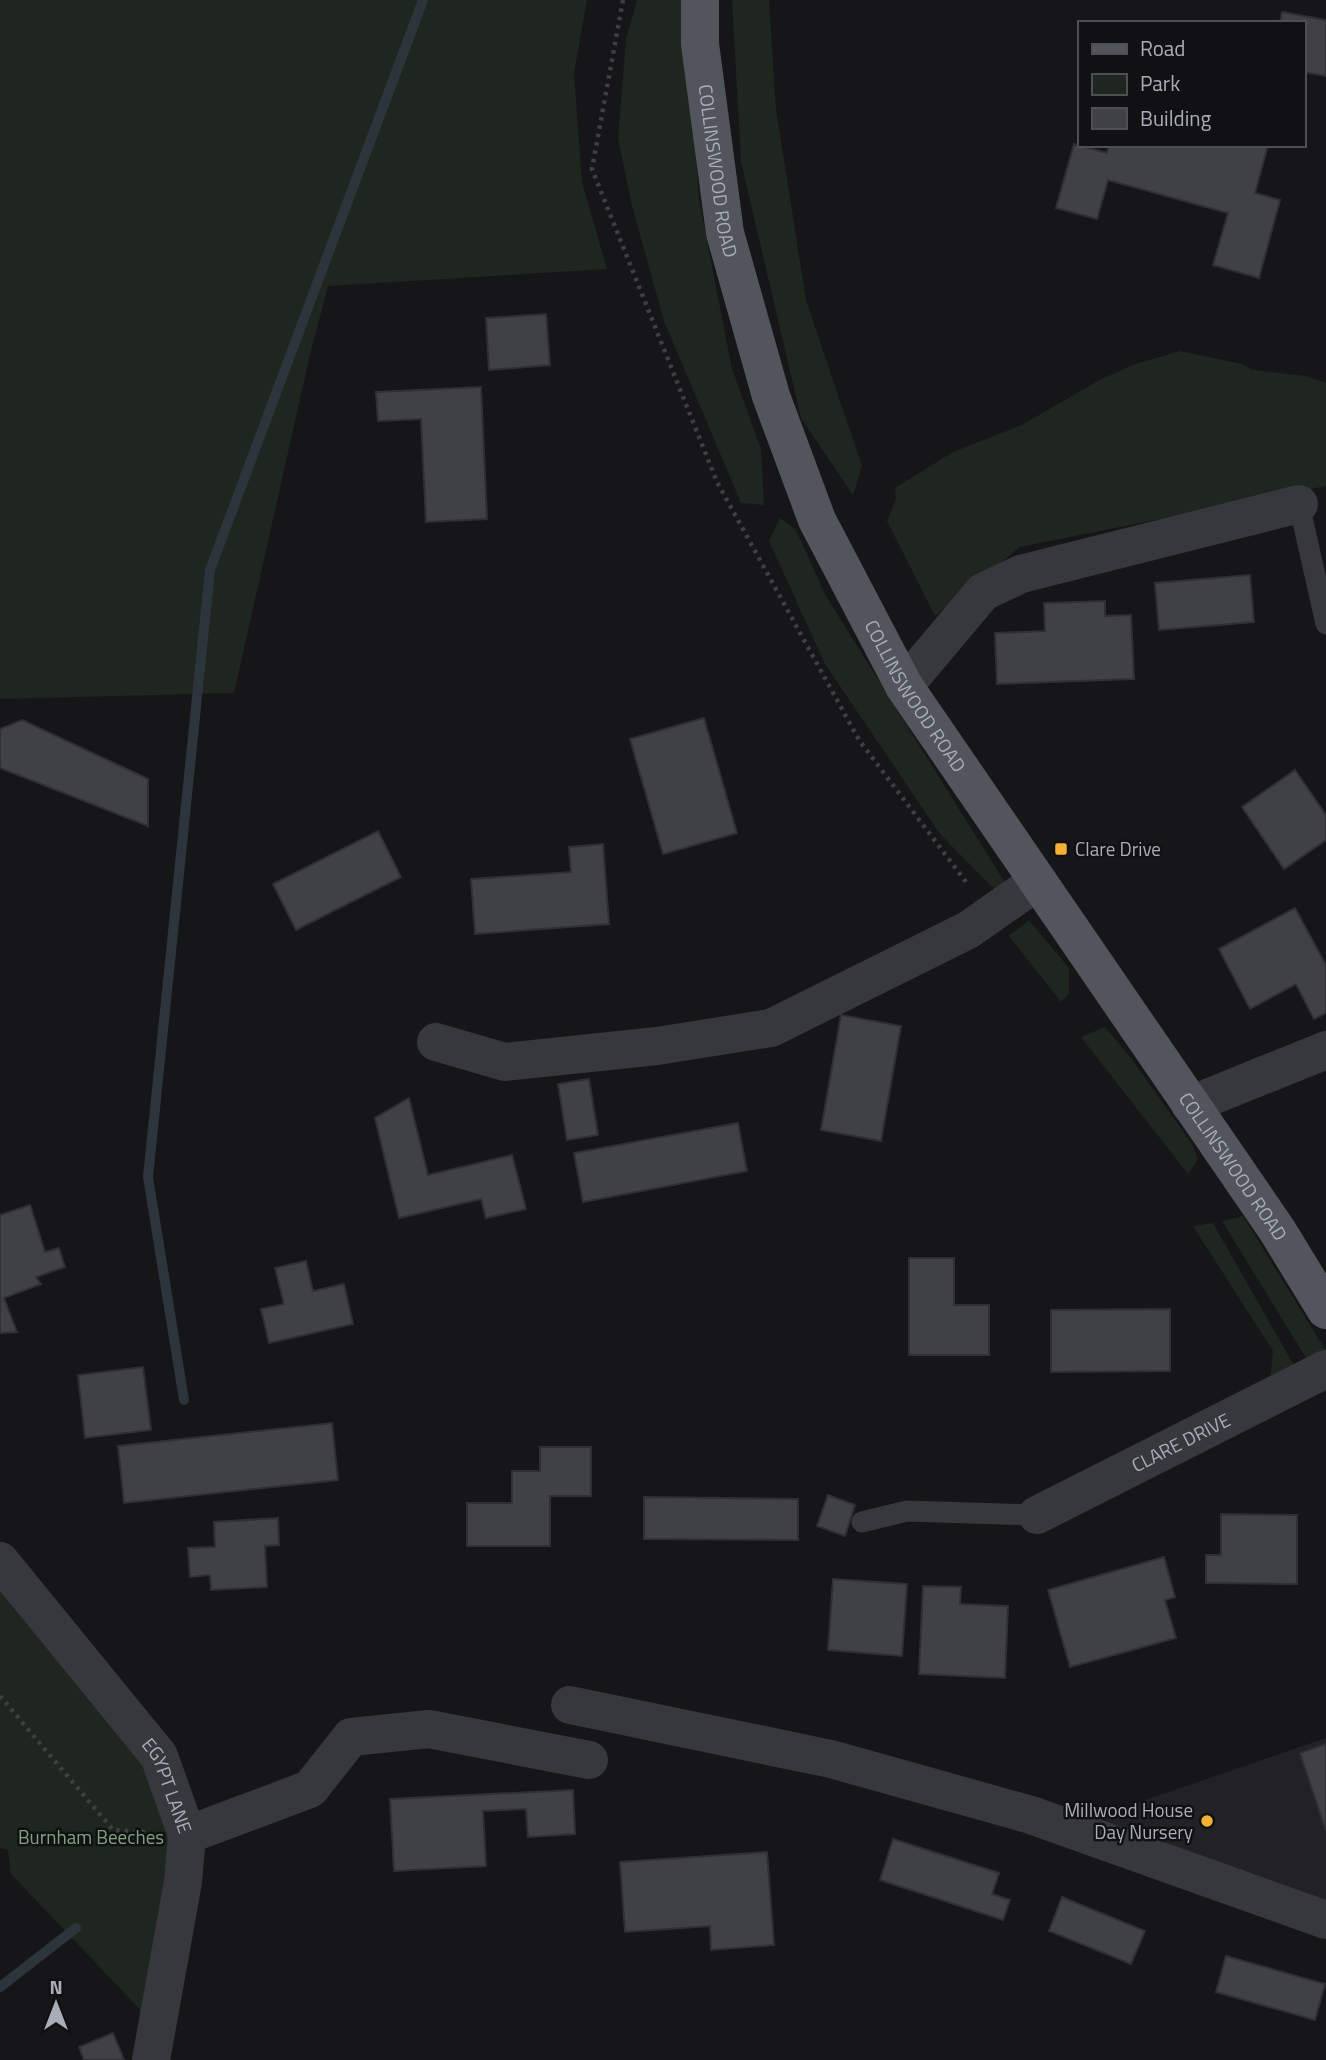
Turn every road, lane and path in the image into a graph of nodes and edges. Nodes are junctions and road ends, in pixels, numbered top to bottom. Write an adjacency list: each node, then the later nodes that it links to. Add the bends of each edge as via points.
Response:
1 (623, 0): 7 (path, via 592,169 717,482 859,740)
2 (699, 0): 5 (main road, COLLINSWOOD ROAD, via 700,44 725,233 771,396 817,520)
3 (1299, 505): 4 (lane); 5 (street, via 1021,574 983,592)
4 (1326, 624)
5 (904, 686): 6 (main road, COLLINSWOOD ROAD)
6 (1037, 882): 7 (street); 10 (main road, COLLINSWOOD ROAD)
7 (990, 914): 8 (street, via 968,930 771,1028 505,1062)
8 (436, 1042)
9 (1326, 1050): 10 (street)
10 (1191, 1105): 11 (main road, COLLINSWOOD ROAD)
11 (1326, 1310)
12 (1326, 1369): 13 (street, CLARE DRIVE)
13 (1037, 1515): 14 (lane, via 907,1511)
14 (862, 1522)
15 (0, 1561): 19 (street, EGYPT LANE, via 159,1756)
16 (0, 1696): 19 (path, via 113,1830)
17 (570, 1705): 20 (street, via 831,1759 1031,1815)
18 (589, 1760): 19 (street, via 429,1729 351,1737 310,1788)
19 (187, 1835): 21 (street, EGYPT LANE)
20 (1326, 1920)
21 (151, 2060)

